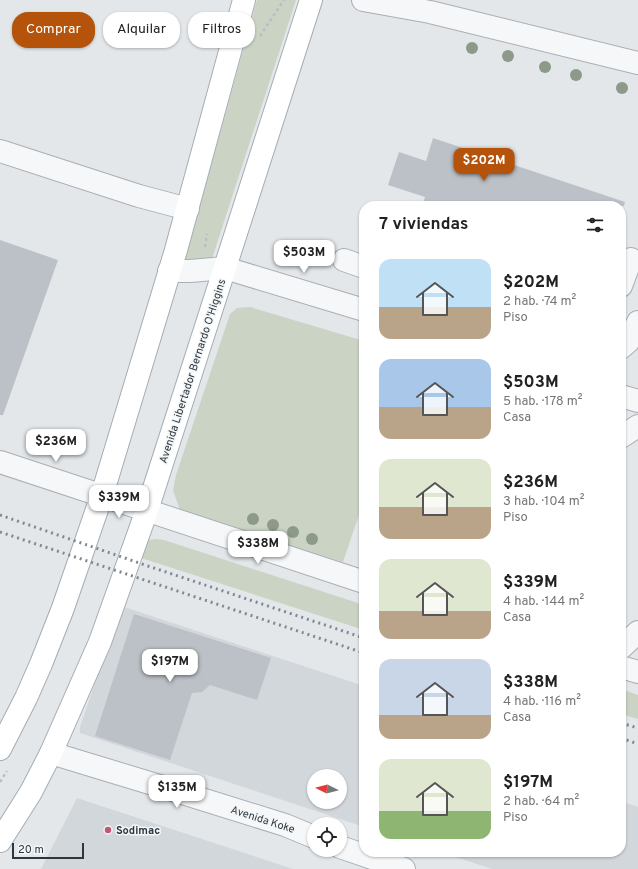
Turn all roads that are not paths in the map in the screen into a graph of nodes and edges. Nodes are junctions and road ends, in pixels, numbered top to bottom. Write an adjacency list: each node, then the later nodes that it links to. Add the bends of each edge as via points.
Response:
1 (244, 0): 7 (main road)
2 (311, 0): 9 (main road, Avenida Libertador Bernardo O'Higgins)
3 (363, 0): 4 (street)
4 (432, 6): 5 (street)
5 (638, 63)
6 (0, 151): 7 (street, via 139,196)
7 (188, 209): 10 (main road)
8 (631, 259): 11 (street)
9 (225, 268): 10 (street); 12 (street); 21 (main road, Avenida Libertador Bernardo O'Higgins)
10 (169, 271): 20 (main road)
11 (626, 272)
12 (359, 308)
13 (638, 322): 14 (street)
14 (626, 344)
15 (626, 398): 16 (street)
16 (638, 402)
17 (638, 426): 18 (street)
18 (626, 434)
19 (0, 462): 20 (street)
20 (102, 495): 21 (street); 27 (main road, via 41,664)
21 (148, 510): 22 (street); 28 (main road, Avenida Libertador Bernardo O'Higgins, via 100,642)
22 (359, 580)
23 (638, 632): 24 (street)
24 (626, 643)
25 (626, 668): 26 (street)
26 (638, 672)
27 (3, 736)
28 (51, 754): 29 (street, Avenida Koke, via 184,793); 30 (main road, Avenida Libertador Bernardo O'Higgins)
29 (307, 834)
30 (0, 841)
31 (347, 849): 32 (street)
32 (359, 854)
33 (369, 857): 34 (street)
34 (404, 869)

